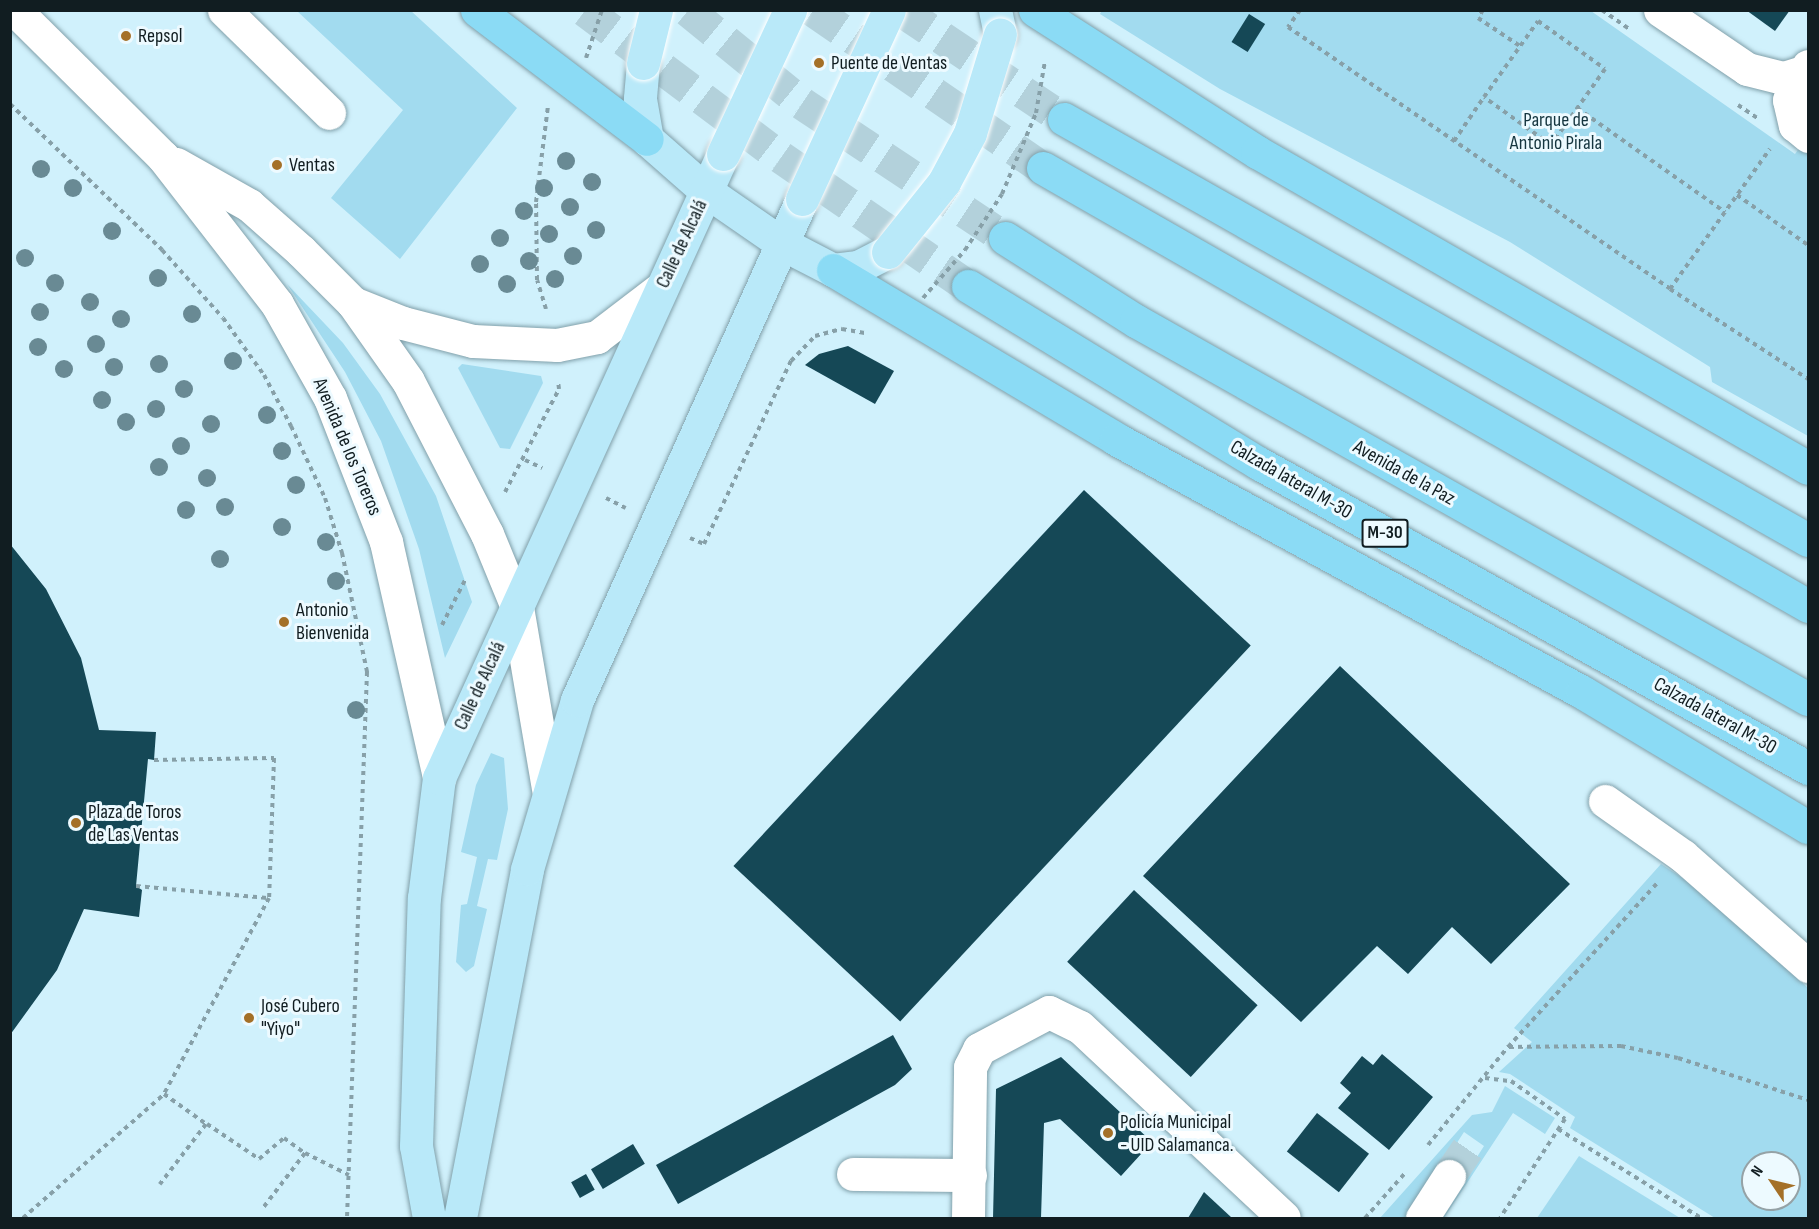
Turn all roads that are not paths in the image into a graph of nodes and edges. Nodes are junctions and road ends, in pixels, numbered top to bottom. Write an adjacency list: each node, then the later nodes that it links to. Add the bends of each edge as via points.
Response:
1 (15, 10): 15 (street, Avenida de los Toreros)
2 (224, 10): 11 (street)
3 (477, 10): 14 (highway, via 577,69)
4 (656, 10): 14 (main road, bridge, via 643,63 640,99)
5 (790, 10): 17 (main road, Calle de Alcalá, bridge)
6 (889, 10): 19 (main road, bridge)
7 (1035, 10): 24 (highway, via 1257,152)
8 (1660, 10): 10 (street, via 1746,69 1784,78)
9 (997, 22): 20 (main road, bridge, via 970,133 944,182 888,252 858,267)
10 (1807, 71): 13 (street, via 1790,99 1790,114)
11 (329, 113)
12 (1064, 118): 25 (highway)
13 (1809, 136)
14 (647, 138): 17 (main road, Calle de Alcalá)
15 (164, 157): 23 (street, Avenida de los Toreros, via 249,205); 30 (street, Avenida de los Toreros, via 277,304 330,398 386,542)
16 (1043, 168): 26 (highway)
17 (706, 191): 19 (main road, Calle de Alcalá); 22 (main road, Calle de Alcalá)
18 (1005, 238): 28 (highway, Avenida de la Paz, via 1136,321)
19 (781, 243): 20 (main road, Calle de Alcalá); 31 (main road, via 577,700)
20 (832, 270): 33 (highway, via 1116,440 1582,692)
21 (968, 286): 29 (highway, Calzada lateral M-30 / M-30, via 1260,464)
22 (661, 288): 23 (street, Avenida de los Toreros, via 597,337 557,345 473,341 403,323); 27 (main road, Calle de Alcalá)
23 (352, 303): 27 (street, Avenida de los Toreros, via 408,381 487,534)
24 (1809, 468)
25 (1809, 540)
26 (1809, 606)
27 (518, 607): 30 (main road, Calle de Alcalá); 31 (street, Avenida de los Toreros)
28 (1809, 699)
29 (1809, 768)
30 (439, 778): 38 (main road, Calle de Alcalá, via 424,898 416,1146)
31 (548, 788): 39 (main road, via 526,868)
32 (1605, 801): 34 (street, via 1683,856)
33 (1809, 827)
34 (1809, 966)
35 (853, 1174): 36 (street)
36 (970, 1175): 40 (street); 41 (street, via 970,1086 979,1049 1049,1012 1064,1015)
37 (1449, 1176): 42 (street)
38 (429, 1218)
39 (460, 1218)
40 (968, 1218)
41 (1284, 1218)
42 (1422, 1218)

